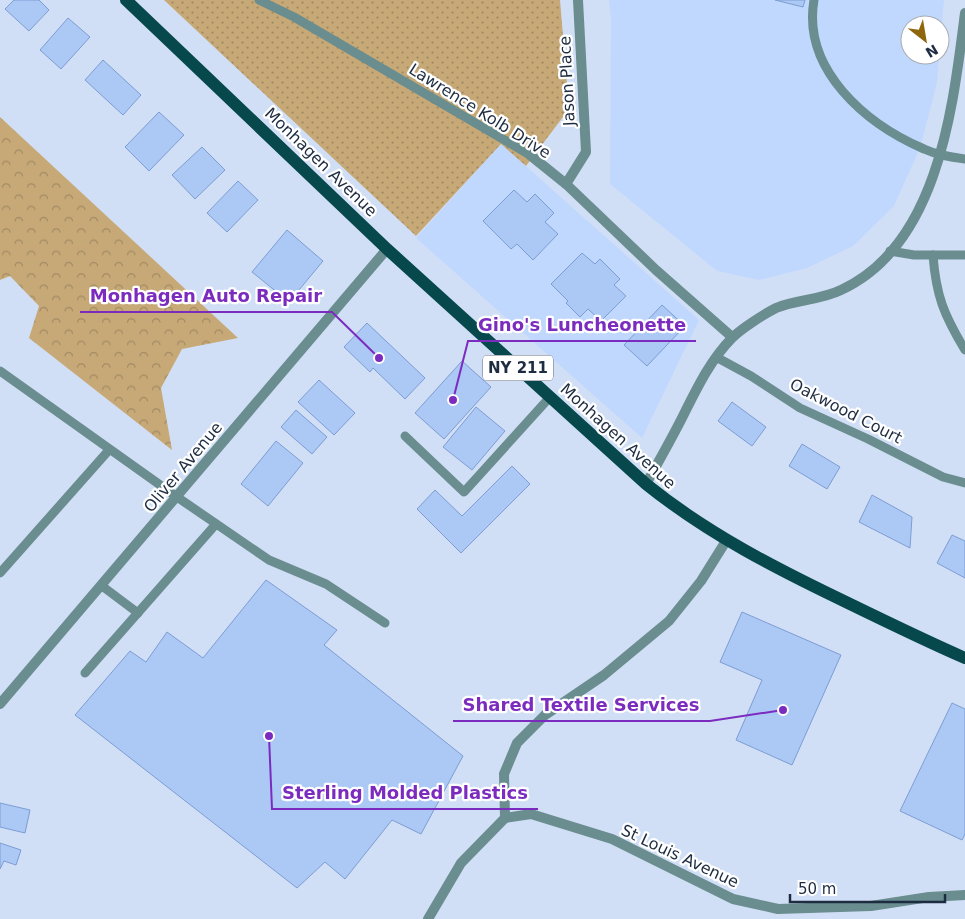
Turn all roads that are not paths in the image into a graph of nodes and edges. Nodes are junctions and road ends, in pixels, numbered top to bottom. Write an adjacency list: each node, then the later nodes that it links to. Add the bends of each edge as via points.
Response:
1 (126, 0): 10 (main road, Monhagen Avenue / NY 211)
2 (259, 0): 7 (lane, Lawrence Kolb Drive, via 294,17)
3 (578, 0): 9 (street, Jason Place, via 586,152)
4 (814, 0): 6 (lane, via 812,16 816,47 840,89 877,124)
5 (965, 13): 6 (street, via 957,74)
6 (940, 154): 8 (lane); 11 (street, via 920,207)
7 (530, 155): 9 (street, Lawrence Kolb Drive)
8 (965, 159)
9 (566, 184): 14 (street, Lawrence Kolb Drive)
10 (387, 249): 18 (main road, Monhagen Avenue / NY 211); 23 (street, Oliver Avenue)
11 (890, 251): 12 (lane); 14 (street, via 882,262 840,291 776,308)
12 (933, 255): 13 (lane); 15 (lane, via 935,285 947,318)
13 (965, 255)
14 (732, 337): 16 (street)
15 (965, 350)
16 (716, 357): 21 (lane, Oakwood Court, via 800,408 942,477); 22 (street)
17 (0, 371): 20 (lane)
18 (550, 397): 19 (lane, via 464,492); 22 (main road, Monhagen Avenue / NY 211)
19 (405, 436)
20 (109, 450): 23 (lane); 26 (lane)
21 (965, 483)
22 (646, 484): 25 (main road, Monhagen Avenue / NY 211, via 678,510)
23 (177, 498): 24 (lane); 27 (street, Oliver Avenue)
24 (216, 524): 28 (lane); 29 (lane, via 269,560 326,584)
25 (726, 541): 30 (main road, Monhagen Avenue / NY 211, via 778,570); 33 (street, via 701,581 669,621 604,675 545,715 517,744 504,774)
26 (0, 573)
27 (102, 586): 28 (lane); 32 (street, Oliver Avenue)
28 (138, 613): 31 (lane)
29 (385, 623)
30 (965, 658)
31 (85, 673)
32 (0, 704)
33 (505, 818): 34 (street, St Louis Avenue, via 531,814 612,839 733,899 778,909 871,906 929,897); 35 (street, via 462,863)
34 (965, 896)
35 (428, 919)

